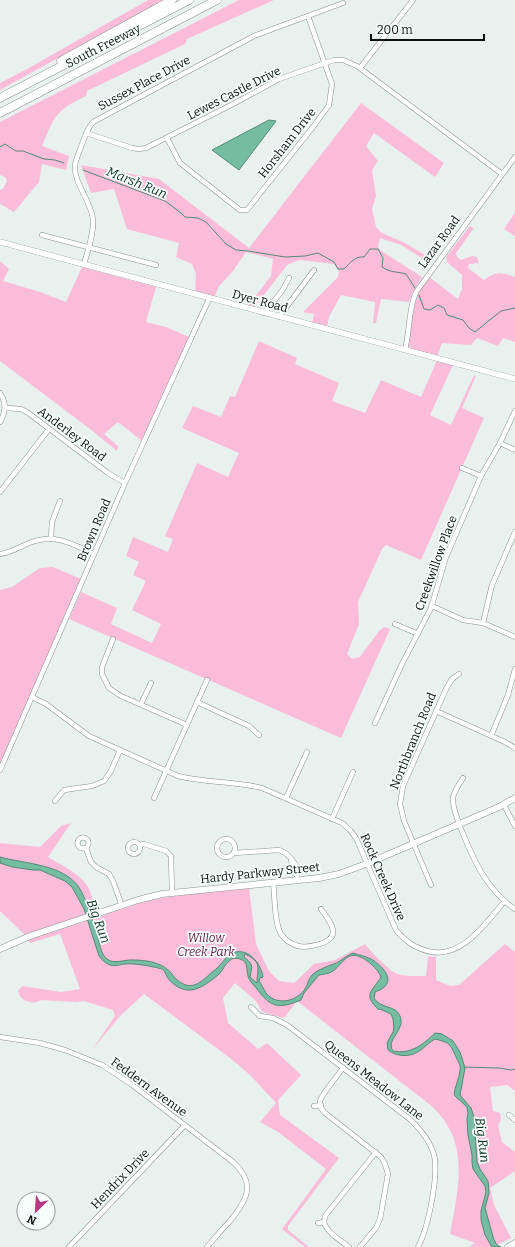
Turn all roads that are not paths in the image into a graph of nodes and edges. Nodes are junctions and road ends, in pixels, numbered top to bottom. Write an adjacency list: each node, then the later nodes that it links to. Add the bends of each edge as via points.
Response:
1 (172, 0): 10 (highway, via 62,60)
2 (189, 0): 10 (highway, South Freeway)
3 (222, 0): 5 (highway, South Freeway)
4 (413, 0): 9 (street)
5 (215, 1): 12 (highway, South Freeway)
6 (343, 3): 7 (street, Sussex Place Drive)
7 (308, 16): 8 (street, Horsham Drive); 13 (street, Sussex Place Drive, via 254,36 102,116 91,123)
8 (325, 63): 9 (street, Lewes Castle Drive, via 343,60); 14 (street, Lewes Castle Drive, via 279,79); 14 (street, Horsham Drive, via 332,84 329,105 246,210 240,210 180,163)
9 (360, 68): 16 (street, Lewes Castle Drive)
10 (45, 75): 11 (highway, South Freeway)
11 (0, 98)
12 (0, 113)
13 (86, 133): 14 (street, Lewes Castle Drive, via 139,149); 19 (street, Sussex Place Drive, via 75,169 92,214 93,230)
14 (167, 138)
15 (515, 157): 16 (street, Lazar Road)
16 (502, 174): 27 (street, Lazar Road, via 416,292 411,304)
17 (42, 235): 19 (street)
18 (0, 242): 20 (street, Dyer Road)
19 (89, 247): 20 (street, Sussex Place Drive); 21 (street)
20 (84, 264): 24 (street, Dyer Road)
21 (156, 265)
22 (314, 270): 26 (street)
23 (289, 278): 25 (street)
24 (209, 299): 25 (street, Dyer Road); 38 (street, Brown Road)
25 (264, 313): 26 (street, Dyer Road)
26 (279, 317): 27 (street, Dyer Road)
27 (405, 350): 28 (street, Dyer Road)
28 (515, 379)
29 (0, 393): 30 (street)
30 (6, 408): 32 (street); 33 (street, Anderley Road, via 21,409)
31 (514, 411): 34 (street, Creekwillow Place)
32 (0, 422)
33 (49, 429): 38 (street, Anderley Road); 39 (street)
34 (500, 443): 35 (street); 37 (street, Creekwillow Place)
35 (515, 450)
36 (462, 468): 37 (street)
37 (481, 476): 45 (street, Creekwillow Place, via 446,557)
38 (125, 483): 44 (street, Brown Road)
39 (0, 492)
40 (60, 501): 42 (street, via 52,522)
41 (515, 532): 46 (street, via 492,585)
42 (51, 538): 43 (street); 44 (street)
43 (0, 554)
44 (94, 554): 55 (street, Brown Road)
45 (432, 606): 46 (street, via 463,620); 48 (street, Creekwillow Place)
46 (483, 623): 49 (street)
47 (395, 624): 48 (street)
48 (418, 634): 59 (street, Creekwillow Place)
49 (515, 637)
50 (113, 639): 57 (street, via 102,667 105,681 114,693)
51 (515, 669): 62 (street, via 508,695)
52 (459, 674): 58 (street, Northbranch Road, via 452,679)
53 (207, 680): 56 (street)
54 (151, 683): 57 (street)
55 (32, 697): 64 (street, Rock Creek Drive, via 46,704 89,736); 66 (street, Brown Road)
56 (197, 702): 60 (street); 61 (street, via 250,726)
57 (141, 704): 60 (street)
58 (436, 712): 62 (street); 78 (street, Northbranch Road, via 401,795 401,813)
59 (375, 723)
60 (187, 725): 67 (street)
61 (259, 735)
62 (491, 736): 63 (street)
63 (515, 748)
64 (120, 750): 67 (street, Rock Creek Drive); 73 (street, via 104,781 92,786 64,790)
65 (307, 752): 71 (street)
66 (0, 770)
67 (166, 770): 70 (street); 71 (street, Rock Creek Drive, via 194,780 249,784)
68 (353, 772): 75 (street)
69 (463, 778): 76 (street, via 456,788 453,799)
70 (154, 798)
71 (286, 798): 75 (street, Rock Creek Drive)
72 (515, 798): 74 (main road, Hardy Parkway Street)
73 (55, 801)
74 (504, 805): 76 (main road, Hardy Parkway Street); 77 (street)
75 (332, 819): 82 (street, Rock Creek Drive, via 350,830 356,838)
76 (460, 824): 78 (main road, Hardy Parkway Street); 87 (street, via 481,872)
77 (515, 826)
78 (413, 844): 82 (main road, Hardy Parkway Street); 85 (street, Northbranch Road)
79 (140, 845): 86 (street, via 166,851 171,856)
80 (86, 848): 88 (street, via 91,862 109,874)
81 (234, 853): 81 (street, via 222,857 217,843 227,838 231,839 236,847); 83 (street, via 279,850 287,854 294,863 298,872)
82 (366, 864): 83 (main road, Hardy Parkway Street, via 331,876); 87 (street, Rock Creek Drive, via 396,930 408,943 424,950 442,952 459,947 474,935)
83 (297, 877): 84 (main road, Hardy Parkway Street)
84 (273, 882): 86 (main road, Hardy Parkway Street); 89 (street, via 279,930 289,942 299,946 310,946 331,939 333,928)
85 (431, 885)
86 (172, 893): 88 (main road, Hardy Parkway Street)
87 (505, 901): 90 (street)
88 (122, 906): 91 (main road, Hardy Parkway Street, via 30,936)
89 (320, 909)
90 (515, 909)
91 (0, 949)
92 (251, 1008): 94 (street, Queens Meadow Lane, via 260,1016 273,1018 287,1025)
93 (0, 1037): 99 (street, Feddern Avenue, via 40,1043 102,1065 132,1084)
94 (344, 1068): 95 (street, via 323,1095); 108 (street, Queens Meadow Lane, via 410,1120 431,1145 435,1177 426,1230)
95 (321, 1105): 96 (street); 100 (street, via 325,1113)
96 (314, 1106)
97 (508, 1115): 98 (street)
98 (515, 1120)
99 (185, 1125): 104 (street, Hendrix Drive); 105 (street, Feddern Avenue, via 241,1169 246,1179 246,1199)
100 (376, 1152): 101 (street, via 325,1216); 107 (street, via 385,1164 387,1178 379,1223)
101 (324, 1222): 102 (street); 106 (street, via 325,1227)
102 (318, 1223)
103 (515, 1244): 109 (main road)
104 (69, 1247)
105 (207, 1247)
106 (349, 1247)
107 (360, 1247)
108 (418, 1247)
109 (508, 1247)

